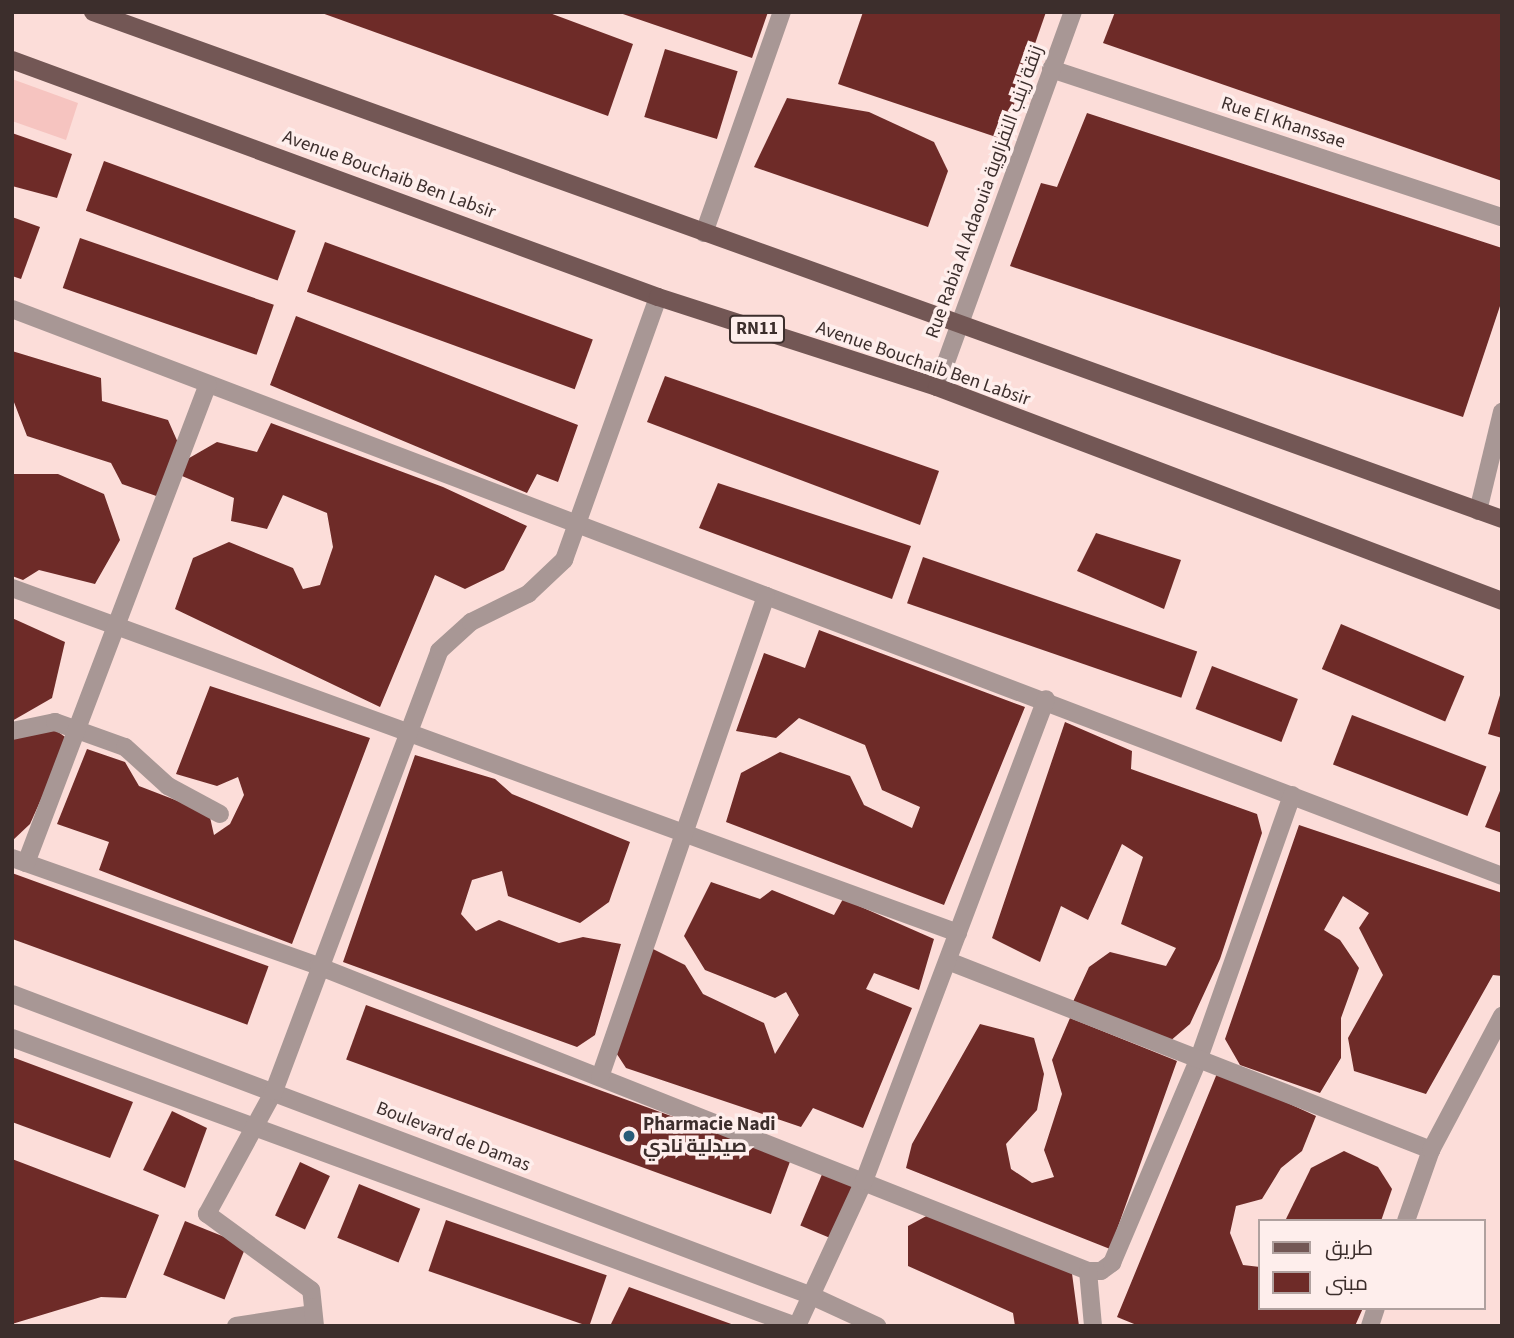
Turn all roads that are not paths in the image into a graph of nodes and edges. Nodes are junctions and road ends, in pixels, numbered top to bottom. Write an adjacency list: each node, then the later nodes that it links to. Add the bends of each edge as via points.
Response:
1 (93, 12): 7 (main road)
2 (782, 12): 7 (street)
3 (1073, 12): 5 (street, Rue Rabia Al Adaouia زنقة زينب النفزاوية)
4 (12, 60): 8 (main road, Avenue Bouchaib Ben Labsir / RN11)
5 (1051, 69): 6 (street, Rue El Khanssae); 10 (street, Rue Rabia Al Adaouia زنقة زينب النفزاوية)
6 (1502, 217)
7 (704, 233): 10 (main road)
8 (658, 297): 12 (main road, Avenue Bouchaib Ben Labsir / RN11); 16 (street)
9 (12, 309): 11 (street)
10 (959, 324): 12 (street, Rue Rabia Al Adaouia زنقة زينب النفزاوية); 14 (main road)
11 (208, 384): 16 (street); 20 (street)
12 (937, 387): 19 (main road, Avenue Bouchaib Ben Labsir / RN11)
13 (1502, 412): 14 (street)
14 (1478, 511): 15 (main road)
15 (1502, 519)
16 (576, 524): 18 (street); 24 (street, via 564,560 528,594 471,622 439,651)
17 (12, 588): 20 (street)
18 (766, 596): 21 (street); 27 (street)
19 (1502, 601)
20 (112, 625): 22 (street); 24 (street)
21 (1046, 699): 25 (street); 30 (street)
22 (74, 730): 23 (street, via 45,721); 26 (street, via 124,747 168,786); 28 (street)
23 (12, 731)
24 (405, 735): 27 (street); 32 (street)
25 (1292, 795): 29 (street); 36 (street)
26 (220, 814)
27 (682, 834): 30 (street); 37 (street)
28 (19, 861): 32 (street)
29 (1502, 876)
30 (958, 933): 31 (street)
31 (948, 961): 36 (street); 41 (street)
32 (318, 966): 37 (street); 38 (street)
33 (12, 994): 38 (street, Boulevard de Damas)
34 (1502, 1016): 40 (street)
35 (12, 1038): 39 (street)
36 (1199, 1058): 40 (street); 43 (street, via 1112,1263 1101,1271)
37 (600, 1077): 41 (street)
38 (274, 1091): 39 (street); 44 (street, Boulevard de Damas)
39 (256, 1127): 45 (street, via 207,1214 311,1290); 47 (street)
40 (1431, 1150): 42 (street)
41 (864, 1181): 43 (street); 44 (street)
42 (1407, 1219)
43 (1088, 1271): 49 (street)
44 (812, 1296): 47 (street); 48 (street, Boulevard de Damas)
45 (314, 1320): 46 (street)
46 (236, 1326)
47 (797, 1326)
48 (877, 1326)
49 (1093, 1326)

